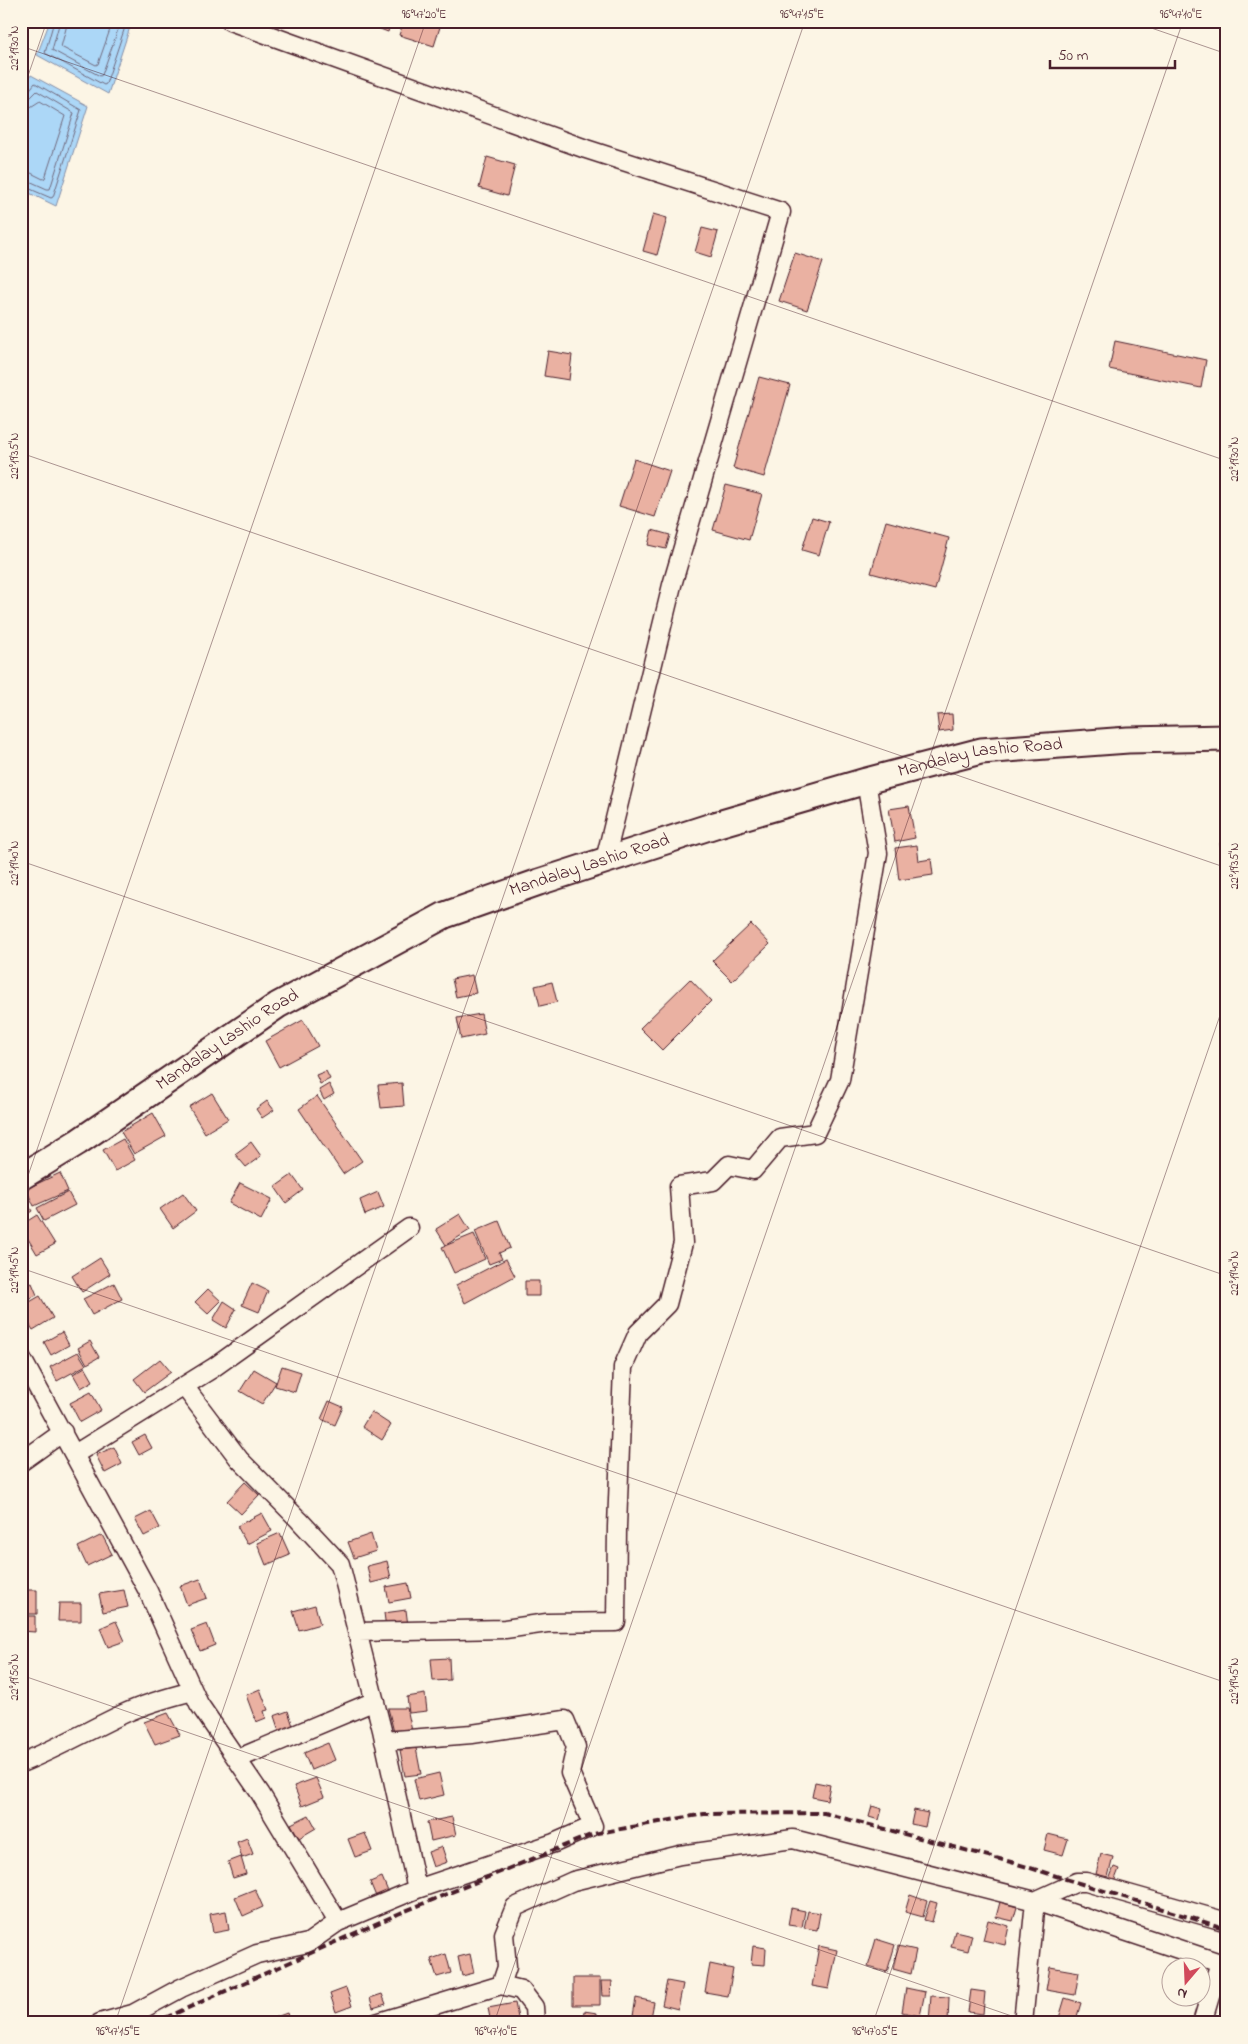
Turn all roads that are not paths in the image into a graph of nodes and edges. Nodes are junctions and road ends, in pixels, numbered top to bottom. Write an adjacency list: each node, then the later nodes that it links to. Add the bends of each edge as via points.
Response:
1 (230, 21): 4 (street, via 586,149 781,212 672,585)
2 (1227, 738): 3 (highway, Mandalay Lashio Road, via 1128,740 982,751)
3 (866, 781): 4 (highway, Mandalay Lashio Road); 12 (street, via 878,853 840,1080 815,1133 780,1138 753,1170 729,1164 713,1181 679,1186 683,1243 666,1304 638,1333 623,1367 616,1622 547,1623 505,1629)
4 (605, 860): 5 (highway, Mandalay Lashio Road, via 445,915 359,960 278,1005)
5 (21, 1178)
6 (409, 1228): 8 (street)
7 (21, 1357): 9 (street)
8 (184, 1386): 10 (street); 12 (street, via 239,1459 340,1564)
9 (63, 1432): 10 (street); 11 (street)
10 (75, 1454): 13 (street, via 148,1591)
11 (21, 1462)
12 (358, 1632): 14 (street)
13 (193, 1690): 16 (street); 17 (street, via 123,1714)
14 (375, 1701): 15 (street); 16 (street)
15 (384, 1741): 18 (street); 18 (street, via 472,1734 565,1720 576,1748 570,1773 593,1826 554,1843)
16 (237, 1760): 20 (street)
17 (21, 1763)
18 (417, 1889): 20 (street)
19 (1035, 1901): 21 (street, via 1076,1882 1086,1882); 22 (street, via 793,1839 680,1855 573,1881 514,1907 504,1934 507,1966); 26 (street); 27 (street, via 1220,1963)
20 (338, 1922): 23 (street, via 308,1943 258,1954 181,1988 133,2014)
21 (1227, 1922)
22 (501, 1985): 24 (street); 25 (street, via 521,1990 534,2007)
23 (100, 2023)
24 (376, 2023)
25 (536, 2023)
26 (1023, 2023)
27 (1202, 2023)

